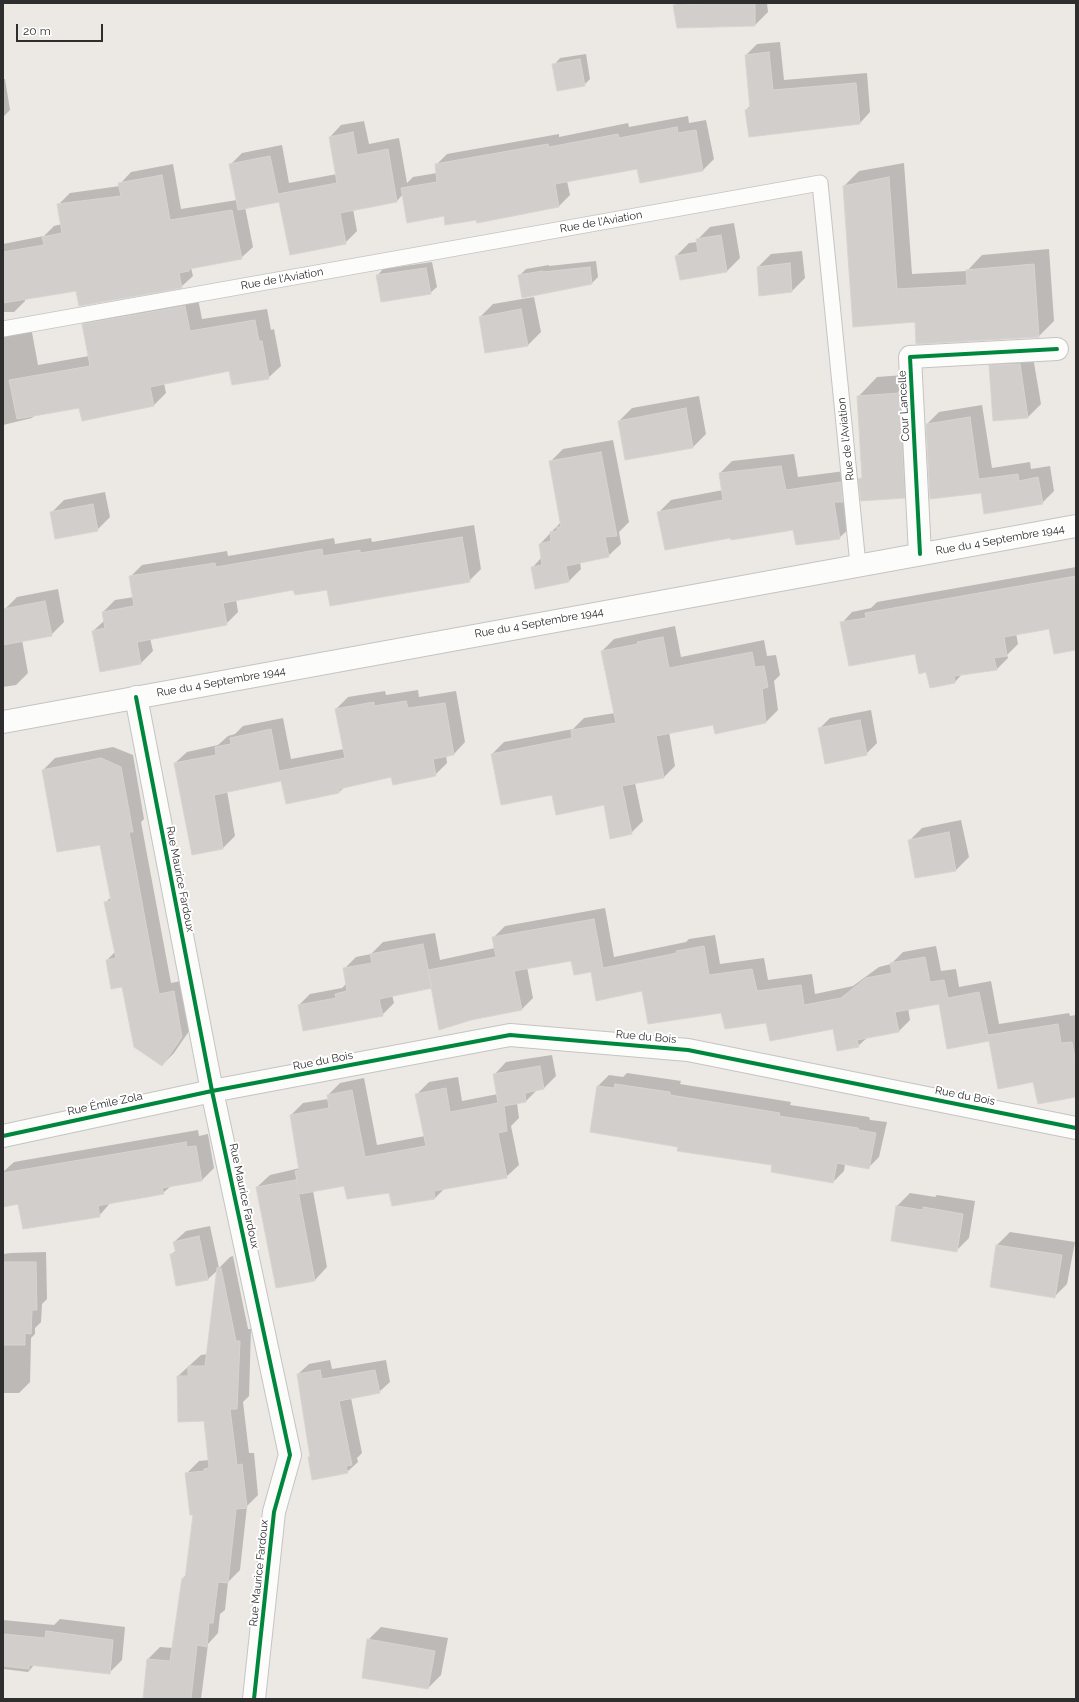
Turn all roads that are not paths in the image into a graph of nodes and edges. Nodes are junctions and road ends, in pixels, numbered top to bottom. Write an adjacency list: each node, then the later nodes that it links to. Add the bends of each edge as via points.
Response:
1 (3, 329): 5 (lane, Rue de l'Aviation, via 820,182)
2 (1057, 349): 4 (street, Cour Lancelle, via 910,357)
3 (1076, 526): 4 (street, Rue du 4 Septembre 1944)
4 (920, 554): 5 (street, Rue du 4 Septembre 1944)
5 (858, 565): 6 (street, Rue du 4 Septembre 1944)
6 (136, 697): 7 (street, Rue du 4 Septembre 1944); 8 (street, Rue Maurice Fardoux)
7 (3, 722)
8 (212, 1091): 9 (street, Rue du Bois, via 510,1035 688,1050); 10 (street, Rue Émile Zola); 11 (street, Rue Maurice Fardoux, via 290,1455 274,1512)
9 (1076, 1128)
10 (3, 1136)
11 (254, 1699)

